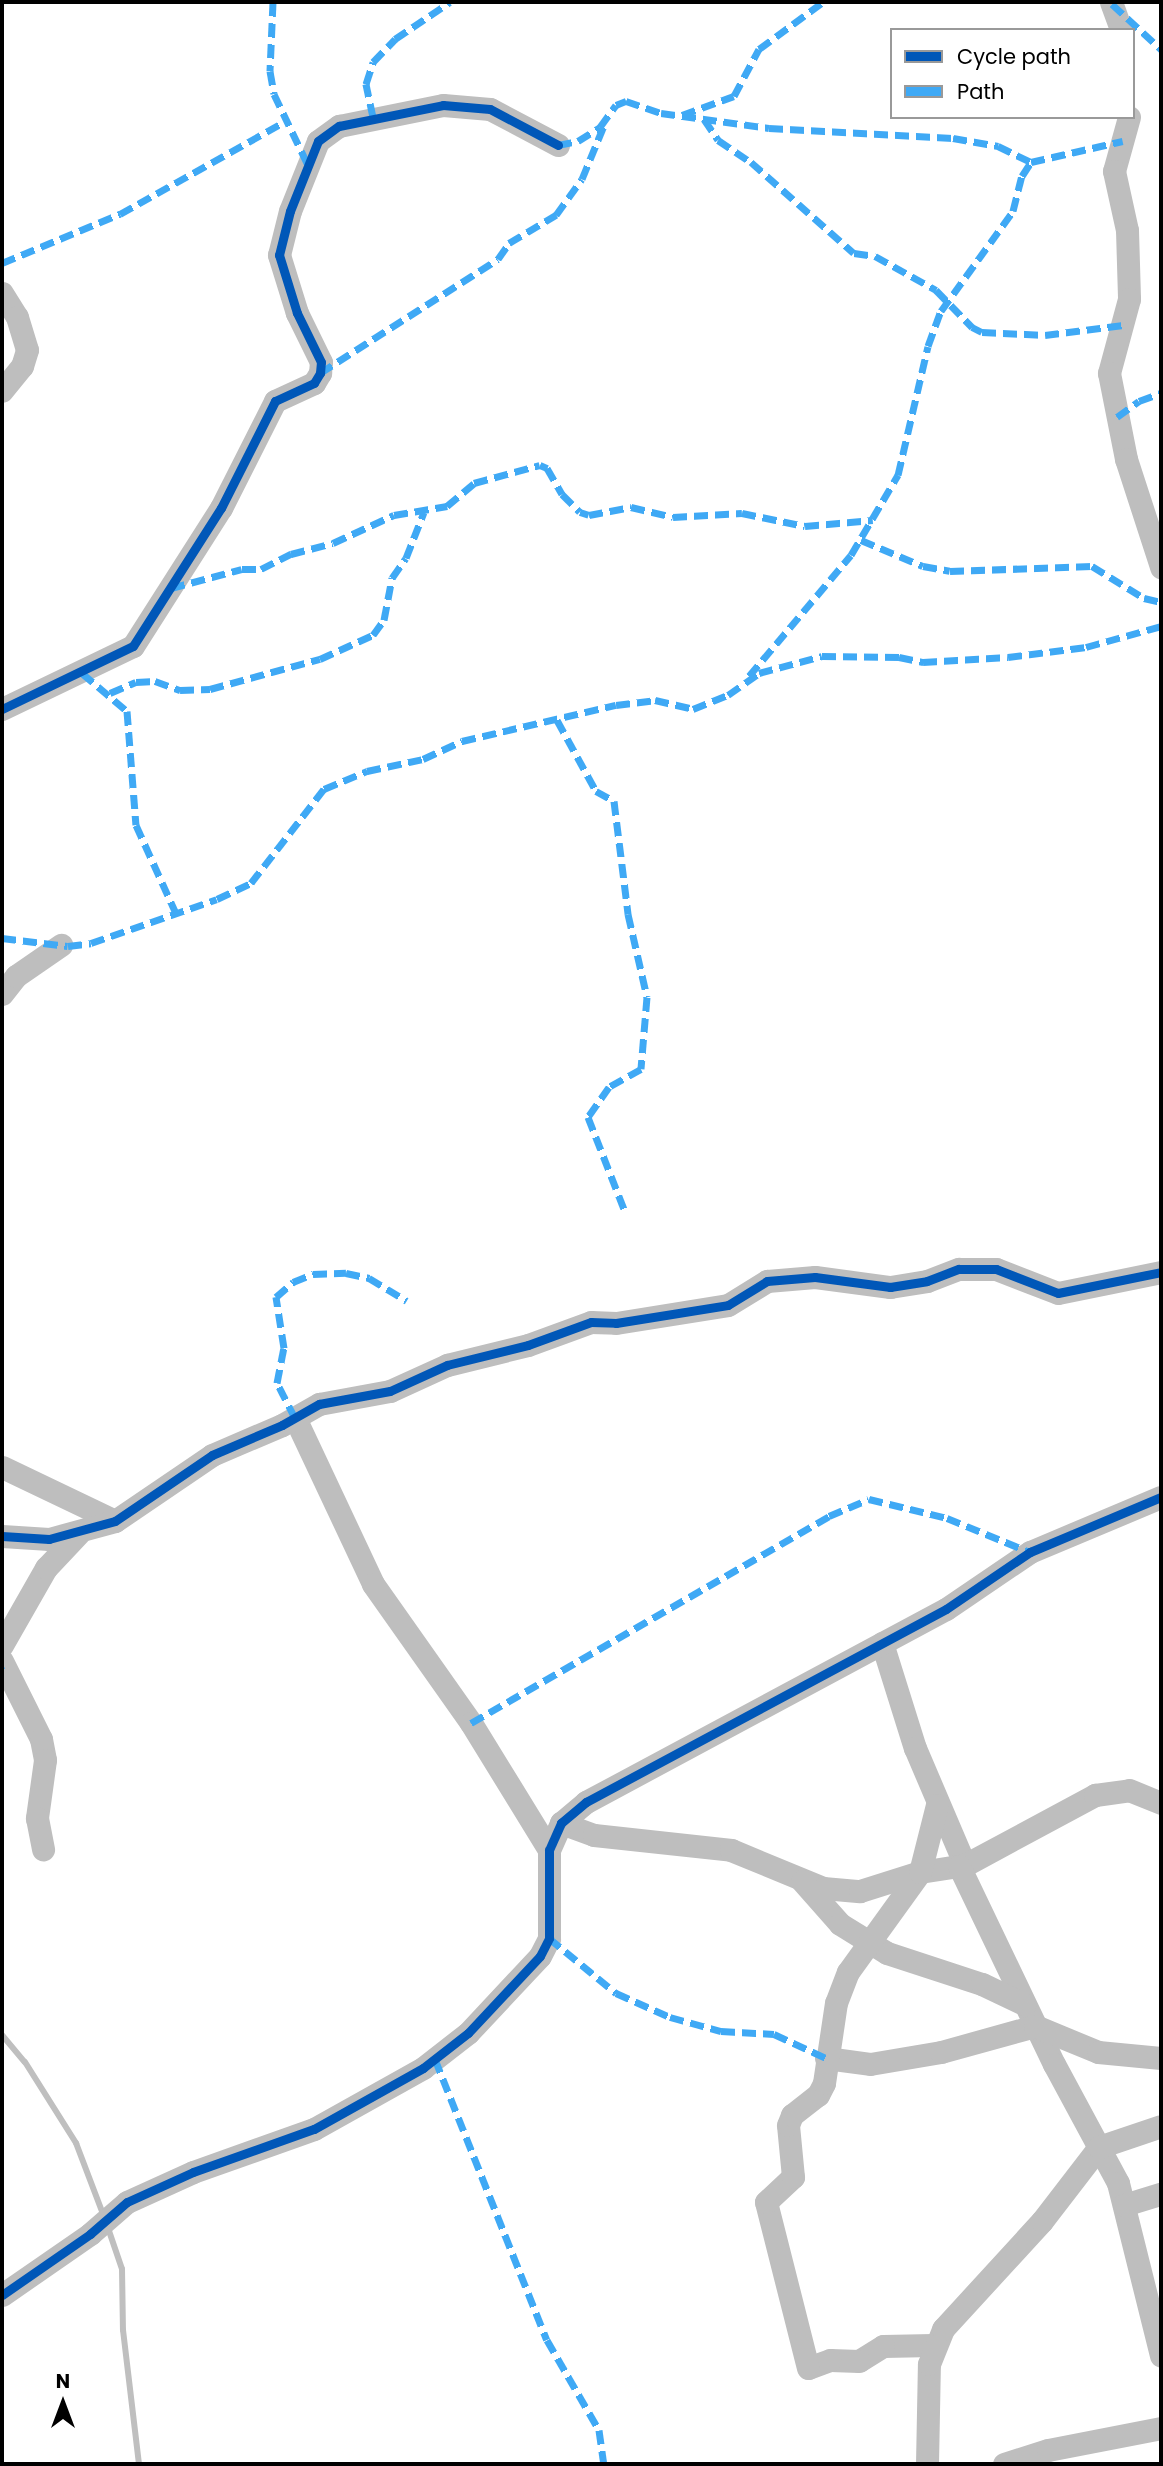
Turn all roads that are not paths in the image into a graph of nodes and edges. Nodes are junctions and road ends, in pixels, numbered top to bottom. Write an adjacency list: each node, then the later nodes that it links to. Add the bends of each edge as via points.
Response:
1 (1111, 2): 2 (street)
2 (1120, 28)
3 (1128, 119): 7 (street, via 1114,171 1127,230 1129,299 1109,373 1126,459)
4 (558, 145): 8 (street, via 490,109 443,104 339,126 318,141 290,211 279,255 297,313 321,362 320,373 314,383 275,401 221,508 133,646)
5 (2, 293): 6 (street, via 17,317 27,350 22,366)
6 (2, 391)
7 (1161, 567)
8 (2, 709)
9 (61, 945): 10 (street, via 16,976)
10 (2, 994)
11 (1161, 1272): 12 (street, via 1058,1293 996,1269 959,1269 927,1281 890,1287 815,1277 767,1280 728,1305 616,1323 591,1322 528,1345 447,1365 390,1391 319,1404)
12 (295, 1418): 15 (street, via 212,1455); 25 (street, via 373,1584 471,1723)
13 (2, 1467): 15 (street)
14 (1161, 1497): 18 (street, via 1030,1552 946,1609)
15 (115, 1521): 16 (street)
16 (79, 1533): 17 (street, via 49,1539); 19 (street, via 46,1568)
17 (2, 1536)
18 (882, 1643): 22 (street); 23 (street, via 597,1795)
19 (2, 1645)
20 (2, 1661): 24 (street, via 41,1739 45,1760 37,1818)
21 (1161, 1803): 26 (street, via 1129,1790 1095,1794)
22 (937, 1805): 26 (street); 27 (street)
23 (561, 1823): 25 (street); 28 (street, via 594,1835 731,1850)
24 (43, 1849)
25 (549, 1850): 38 (street, via 550,1938 518,1985 468,2033 423,2068 314,2129 193,2172 127,2202 90,2234)
26 (962, 1866): 27 (street); 30 (street)
27 (920, 1872): 28 (street, via 860,1891 823,1888); 29 (street)
28 (800, 1878): 29 (street, via 839,1924)
29 (868, 1940): 30 (street, via 887,1953 982,1984); 32 (street, via 836,2004)
30 (1024, 2004): 31 (street)
31 (1035, 2026): 32 (street, via 941,2052 870,2064); 33 (street, via 1098,2052); 35 (street)
32 (826, 2058): 39 (street, via 818,2095 792,2115 788,2125 793,2177 766,2202 805,2365 859,2361 883,2346)
33 (1161, 2058)
34 (1161, 2126): 35 (street)
35 (1099, 2147): 37 (street); 39 (street, via 1042,2221 967,2301)
36 (1161, 2194): 37 (street)
37 (1124, 2204): 40 (street)
38 (2, 2295)
39 (933, 2345): 42 (street)
40 (1161, 2356)
41 (1161, 2428): 43 (street, via 1048,2450)
42 (927, 2464)
43 (1004, 2464)

